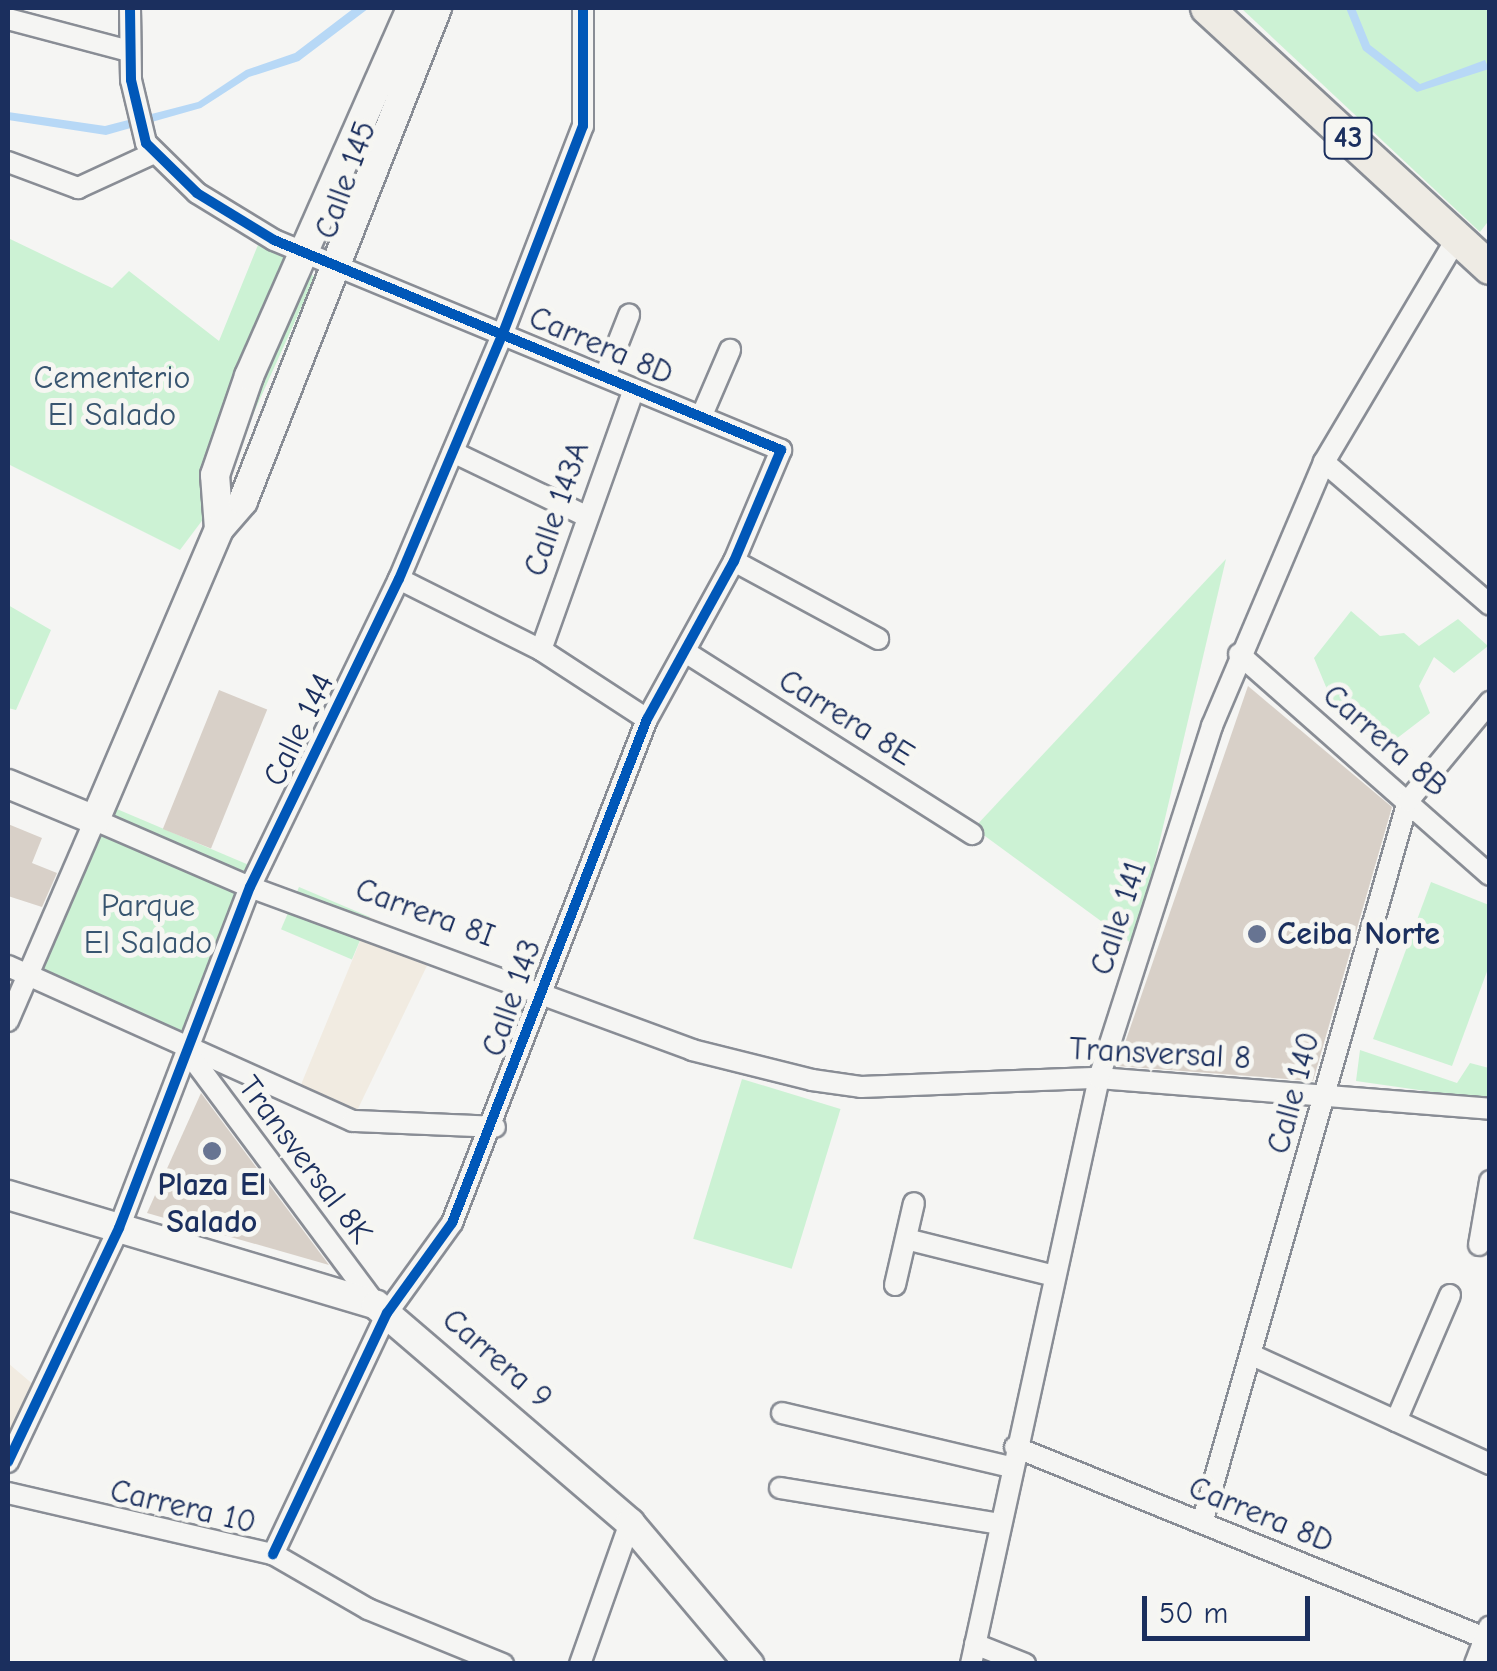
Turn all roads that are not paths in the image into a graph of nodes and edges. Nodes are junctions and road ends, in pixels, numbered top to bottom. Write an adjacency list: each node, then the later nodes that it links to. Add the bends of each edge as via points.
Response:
1 (130, 8): 7 (street)
2 (412, 8): 8 (street, Calle 145)
3 (437, 8): 8 (street, Calle 145)
4 (583, 8): 16 (street, Calle 144, via 583,126)
5 (1206, 8): 11 (main road, 43)
6 (8, 19): 7 (street)
7 (128, 51): 9 (street)
8 (403, 60): 12 (street, Calle 145); 13 (street, Calle 145)
9 (148, 148): 10 (street, via 78,188); 12 (street, Carrera 8D, via 213,204)
10 (8, 162)
11 (1457, 238): 14 (main road, 43); 25 (street, Calle 141)
12 (305, 253): 13 (street, Carrera 8D); 18 (street, Calle 145)
13 (340, 267): 16 (street, Carrera 8D); 21 (street, Calle 145)
14 (1490, 268)
15 (629, 315): 19 (street)
16 (503, 333): 19 (street, Carrera 8D); 24 (street, Calle 144)
17 (730, 350): 22 (street)
18 (249, 376): 21 (street); 27 (street, Calle 145, via 215,475)
19 (604, 376): 20 (street, Carrera 8D)
20 (634, 388): 22 (street, Carrera 8D); 26 (street, Calle 143A)
21 (286, 396): 27 (street, Calle 145, via 242,501)
22 (702, 414): 23 (street, Carrera 8D)
23 (781, 450): 28 (street, Calle 143)
24 (453, 452): 26 (street); 29 (street, Calle 144)
25 (1324, 462): 30 (street); 34 (street, Calle 141)
26 (584, 514): 32 (street, Calle 143A)
27 (219, 528): 39 (street, Calle 145)
28 (734, 561): 31 (street); 33 (street, Calle 143)
29 (400, 579): 32 (street); 42 (street, Calle 144)
30 (1490, 605)
31 (878, 639)
32 (541, 650): 36 (street)
33 (687, 654): 36 (street, Calle 143); 40 (street, Carrera 8E)
34 (1239, 654): 38 (street, Carrera 8B); 47 (street, Calle 141)
35 (1490, 702): 38 (street, Calle 140)
36 (648, 719): 44 (street, Calle 143)
37 (8, 784): 39 (street, Carrera 8I)
38 (1408, 800): 41 (street, Carrera 8B); 49 (street, Calle 140)
39 (95, 820): 42 (street, Carrera 8I); 43 (street, Calle 145)
40 (972, 834)
41 (1490, 875)
42 (250, 887): 44 (street, Carrera 8I); 46 (street, Calle 144)
43 (17, 970): 45 (street, Calle 145); 46 (street)
44 (538, 992): 48 (street, Carrera 8I, via 692,1050 812,1080); 51 (street, Calle 143)
45 (8, 1021)
46 (186, 1050): 51 (street, via 353,1120); 55 (street, Calle 144); 61 (street, Transversal 8K)
47 (1099, 1078): 48 (street, Transversal 8); 49 (street, Transversal 8); 58 (street, Calle 141)
48 (886, 1086)
49 (1323, 1095): 50 (street, Transversal 8); 62 (street, Calle 140)
50 (1490, 1109)
51 (495, 1127): 61 (street, Calle 143, via 452,1224)
52 (1490, 1181): 57 (street)
53 (8, 1195): 55 (street, Carrera 9)
54 (914, 1203): 56 (street)
55 (119, 1228): 61 (street, Carrera 9); 66 (street, Calle 144)
56 (906, 1238): 58 (street); 59 (street)
57 (1480, 1245)
58 (1050, 1274): 65 (street, Calle 141)
59 (895, 1285)
60 (1450, 1294): 64 (street)
61 (382, 1309): 70 (street, Carrera 9); 73 (street, Calle 143)
62 (1252, 1355): 64 (street); 72 (street, Calle 140)
63 (782, 1412): 65 (street, Carrera 8D)
64 (1396, 1421): 67 (street)
65 (1013, 1457): 71 (street, Calle 141); 72 (street, Carrera 8D)
66 (8, 1462)
67 (1490, 1464)
68 (780, 1488): 71 (street)
69 (8, 1493): 73 (street, Carrera 10)
70 (630, 1523): 77 (street); 78 (street, Carrera 9)
71 (1000, 1524): 75 (street, Calle 141)
72 (1202, 1524): 74 (street, Carrera 8D)
73 (274, 1554): 76 (street, Carrera 10, via 368,1609)
74 (1487, 1632): 80 (street)
75 (973, 1654): 79 (street)
76 (503, 1664)
77 (580, 1664)
78 (749, 1664)
79 (1025, 1664)
80 (1475, 1664)

